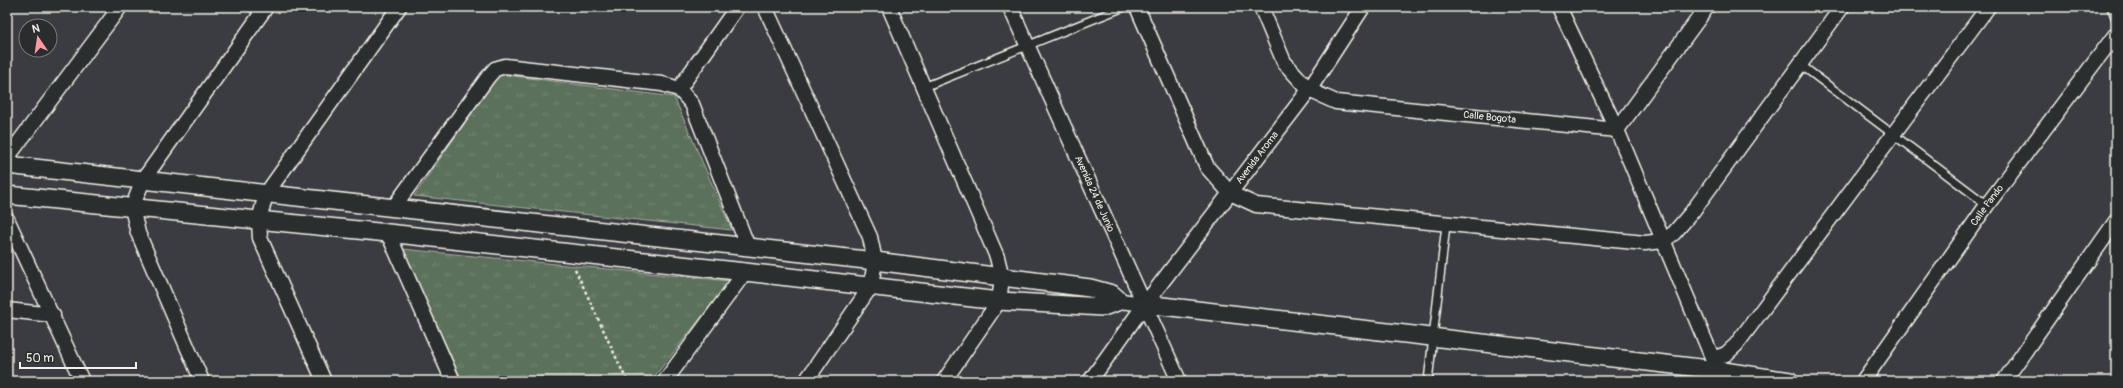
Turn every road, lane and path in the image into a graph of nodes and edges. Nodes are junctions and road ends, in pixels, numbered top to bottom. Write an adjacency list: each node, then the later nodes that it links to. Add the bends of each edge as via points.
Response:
1 (120, 7): 26 (street)
2 (399, 7): 30 (street)
3 (737, 7): 22 (street)
4 (765, 7): 43 (street, via 870,237)
5 (889, 7): 21 (street)
6 (1010, 7): 19 (street, Avenida 24 de Junio)
7 (1124, 7): 19 (lane)
8 (1137, 7): 29 (street, via 1207,167)
9 (1261, 7): 23 (street, Calle Bogota, via 1284,62)
10 (1363, 7): 23 (street, Avenida Aroma)
11 (1559, 7): 24 (street)
12 (1707, 7): 24 (street)
13 (1842, 7): 20 (street)
14 (1988, 7): 25 (street)
15 (2111, 7): 17 (lane)
16 (259, 9): 28 (street)
17 (2116, 19)
18 (2116, 34): 32 (street, Calle Pando)
19 (1027, 46): 21 (lane); 49 (street, Avenida 24 de Junio)
20 (1801, 64): 25 (lane); 40 (street, via 1692,212 1674,233)
21 (924, 87): 45 (street, via 997,257)
22 (679, 90): 34 (street, via 662,84 505,66 495,69); 41 (street, via 692,104)
23 (1309, 90): 24 (street, Calle Bogota, via 1336,102); 29 (street, Avenida Aroma)
24 (1617, 130): 40 (street)
25 (1893, 134): 32 (lane); 53 (street, via 1736,345 1726,354)
26 (7, 158)
27 (7, 165): 28 (street)
28 (143, 180): 30 (street); 33 (street)
29 (1230, 193): 38 (street, via 1256,205); 49 (street, Avenida Aroma)
30 (266, 194): 34 (street); 36 (street)
31 (7, 195): 33 (street)
32 (1987, 205): 66 (street, Calle Pando)
33 (132, 208): 36 (street); 55 (street, via 138,233)
34 (393, 208): 41 (street)
35 (7, 219): 51 (street)
36 (259, 220): 39 (street); 56 (street, via 260,238)
37 (2116, 221): 67 (street)
38 (1446, 225): 40 (street, via 1645,243); 52 (lane)
39 (388, 233): 42 (street); 57 (street)
40 (1663, 241): 53 (street)
41 (748, 247): 43 (street)
42 (567, 252): 44 (street); 58 (path)
43 (875, 261): 45 (street); 46 (street)
44 (745, 272): 46 (street); 59 (street)
45 (1002, 278): 47 (street, via 1090,288 1112,294); 48 (street)
46 (871, 286): 48 (street); 60 (street)
47 (1120, 301): 48 (street, via 1108,306 1093,307); 49 (street)
48 (999, 302): 61 (street)
49 (1145, 304): 52 (street); 62 (street, Avenida Aroma); 63 (street, Avenida 24 de Junio)
50 (7, 310): 51 (street)
51 (53, 315): 54 (street)
52 (1434, 337): 53 (street); 64 (lane)
53 (1717, 370): 65 (street)
54 (82, 381)
55 (202, 381)
56 (324, 381)
57 (454, 381)
58 (627, 381)
59 (665, 381)
60 (806, 381)
61 (944, 381)
62 (1090, 381)
63 (1179, 381)
64 (1428, 381)
65 (1790, 381)
66 (1863, 381)
67 (2004, 381)

